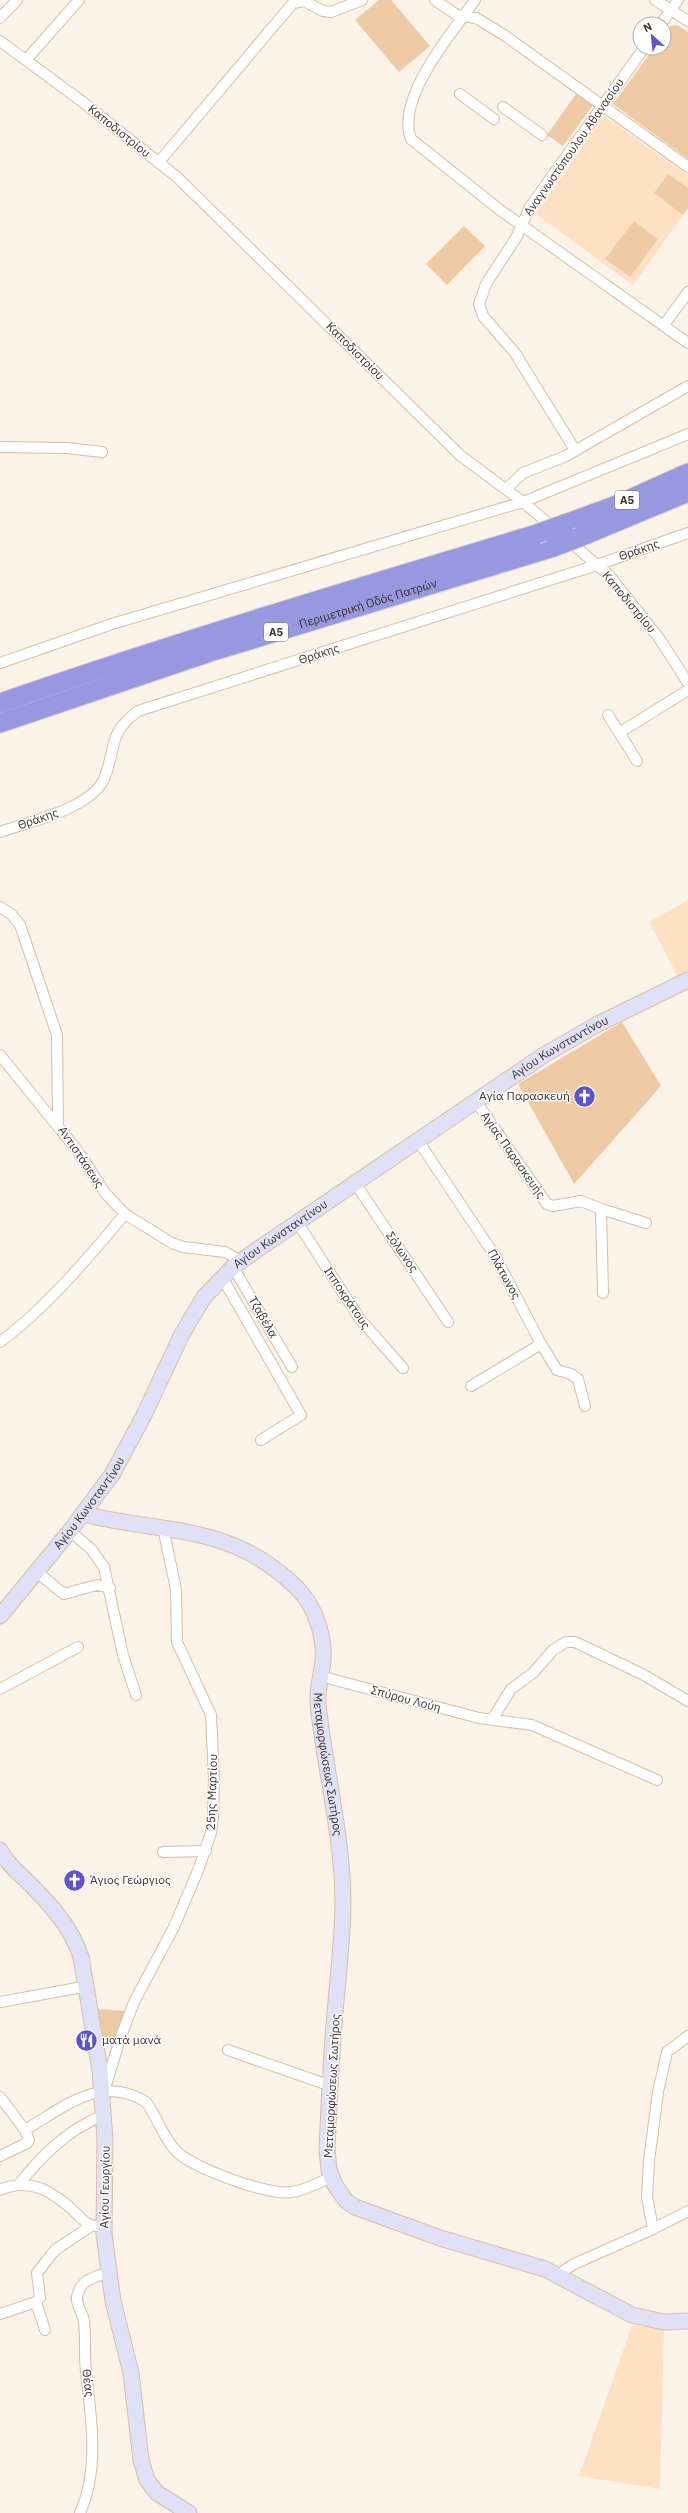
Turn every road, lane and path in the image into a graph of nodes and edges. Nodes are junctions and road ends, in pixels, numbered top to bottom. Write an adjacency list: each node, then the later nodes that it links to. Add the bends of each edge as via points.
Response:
1 (17, 0): 11 (street)
2 (78, 0): 15 (street)
3 (362, 0): 21 (street, via 331,12 323,11 304,1 293,3)
4 (435, 0): 9 (street, via 457,15)
5 (475, 0): 9 (street)
6 (655, 0): 8 (street)
7 (678, 0): 8 (street)
8 (671, 10): 10 (street); 12 (street)
9 (464, 16): 17 (street, via 476,18 504,35); 23 (street, via 440,46 425,71 410,110 408,131 418,146 500,210)
10 (667, 16)
11 (0, 18)
12 (688, 21)
13 (0, 41): 15 (street, Καποδιστρίου)
14 (638, 56): 17 (street, Αναγνωστόπουλου Αθανασίου)
15 (26, 60): 21 (street, Καποδιστρίου)
16 (460, 94): 19 (street)
17 (603, 105): 22 (street); 23 (street, Αναγνωστόπουλου Αθανασίου, via 530,207)
18 (503, 107): 20 (street)
19 (494, 119)
20 (542, 135)
21 (159, 162): 33 (street, Καποδιστρίου, via 190,189 461,456)
22 (688, 167)
23 (523, 224): 25 (street); 30 (street, Αναγνωστόπουλου Αθανασίου, via 486,284 480,298 480,310 486,321 515,353)
24 (688, 292): 25 (street)
25 (664, 326): 26 (street)
26 (688, 343)
27 (688, 386): 30 (street)
28 (688, 434): 35 (street)
29 (0, 447): 31 (street, via 67,448)
30 (575, 450): 33 (street, via 523,473)
31 (102, 452)
32 (688, 473): 41 (highway, Περιμετρική Οδός Πατρών / Α5, bridge, via 617,505 537,534 237,625)
33 (506, 489): 35 (street, Καποδιστρίου)
34 (688, 492): 43 (highway, Περιμετρική Οδός Πατρών / Α5, bridge, via 554,547 210,652)
35 (523, 502): 37 (street, Καποδιστρίου); 38 (street, via 112,624)
36 (688, 533): 37 (street, Θράκης)
37 (597, 565): 39 (street, Καποδιστρίου, via 622,590 645,619); 46 (street, Θράκης, via 138,711 123,722 116,734 103,780 90,796 73,807)
38 (0, 663)
39 (688, 683)
40 (688, 690): 44 (street)
41 (0, 703)
42 (608, 715): 44 (street)
43 (0, 723)
44 (619, 733): 45 (street)
45 (637, 761)
46 (0, 832)
47 (0, 907): 51 (street, Αντιστάσεως, via 20,924 57,1035)
48 (688, 980): 50 (street, Αγίου Κωνσταντίνου, via 571,1039)
49 (0, 1055): 51 (street)
50 (475, 1100): 52 (street, Αγίου Κωνσταντίνου); 54 (street, Αγίας Παρασκευής, via 547,1204 553,1206 581,1201)
51 (58, 1126): 55 (street, Αντιστάσεως, via 106,1194)
52 (417, 1139): 53 (street, Αγίου Κωνσταντίνου); 63 (street, Πλάτωνος, via 495,1256)
53 (354, 1183): 56 (street, Αγίου Κωνσταντίνου); 61 (street, Σόλωνος)
54 (600, 1210): 57 (street, Αγίας Παρασκευής); 60 (street)
55 (125, 1214): 58 (street, Αντιστάσεως, via 172,1243 183,1247 225,1252); 62 (street, via 96,1250 40,1308)
56 (297, 1222): 58 (street, Αγίου Κωνσταντίνου); 65 (street, Ιπποκράτους, via 360,1319)
57 (646, 1223)
58 (237, 1264): 59 (street, Αγίου Κωνσταντίνου); 64 (street, Τζαβέλα)
59 (222, 1277): 68 (street, via 301,1415); 69 (street, Αγίου Κωνσταντίνου, via 204,1297 189,1320 129,1445 113,1473)
60 (602, 1293)
61 (448, 1322)
62 (0, 1342)
63 (541, 1344): 66 (street); 67 (street, Πλάτωνος, via 557,1370 578,1379)
64 (292, 1367)
65 (403, 1368)
66 (471, 1386)
67 (585, 1406)
68 (262, 1440)
69 (83, 1514): 70 (street, Μεταμορφώσεως Σωτήρος); 71 (street, Αγίου Κωνσταντίνου)
70 (163, 1528): 76 (street, Μεταμορφώσεως Σωτήρος, via 235,1545 261,1557 292,1583 306,1598 317,1621 323,1658); 83 (street, 25ης Μαρτίου, via 176,1589 177,1642 207,1703 212,1722 213,1817)
71 (70, 1531): 72 (street, Αγίου Κωνσταντίνου); 73 (street, via 99,1558)
72 (37, 1572): 73 (street, via 64,1594 98,1585); 74 (street, Αγίου Κωνσταντίνου)
73 (110, 1588): 78 (street, via 116,1626)
74 (0, 1616)
75 (78, 1647): 77 (street)
76 (320, 1676): 80 (street, Σπύρου Λούη); 90 (street, Μεταμορφώσεως Σωτήρος, via 317,1696 337,1820 343,1900)
77 (0, 1689)
78 (136, 1695)
79 (688, 1701): 80 (street, via 644,1675 575,1642 566,1642 553,1650 533,1673 511,1689)
80 (492, 1720): 81 (street, Σπύρου Λούη, via 532,1725)
81 (657, 1780)
82 (0, 1850): 85 (street, Αγίου Γεωργίου)
83 (206, 1851): 84 (street); 91 (street, 25ης Μαρτίου, via 174,1927 134,2002 106,2085)
84 (163, 1852)
85 (4, 1866): 86 (street, Αγίου Γεωργίου, via 45,1900 70,1932 81,1957)
86 (88, 1986): 87 (street); 91 (street, Αγίου Γεωργίου)
87 (0, 2002)
88 (688, 2036): 101 (street, via 667,2052 658,2092 647,2198)
89 (228, 2050): 90 (street)
90 (330, 2086): 96 (street, Μεταμορφώσεως Σωτήρος, via 327,2149)
91 (102, 2090): 93 (street, Αγίου Γεωργίου); 94 (street, via 80,2097); 96 (street, via 122,2093 146,2102 166,2139 176,2151 200,2167 276,2192 310,2188)
92 (0, 2097): 94 (street)
93 (103, 2115): 97 (street, via 66,2135 36,2163); 100 (street, Αγίου Γεωργίου, via 105,2140)
94 (25, 2130): 95 (street, via 29,2140 27,2143)
95 (0, 2156)
96 (331, 2177): 103 (street, Μεταμορφώσεως Σωτήρος, via 340,2195 355,2207 425,2233)
97 (19, 2184): 98 (street); 100 (street, via 40,2187 54,2194)
98 (0, 2190)
99 (688, 2211): 101 (street)
100 (97, 2226): 102 (street, Αγίου Γεωργίου); 104 (street, via 55,2250 37,2273 40,2298)
101 (653, 2229): 103 (street, via 572,2265)
102 (109, 2272): 108 (street, Θέας, via 88,2280 81,2287 77,2297 84,2323 86,2372 93,2424 89,2477); 109 (street, Αγίου Γεωργίου, via 113,2301 131,2373 143,2471 157,2493)
103 (558, 2275): 106 (street, Μεταμορφώσεως Σωτήρος, via 632,2315 664,2322)
104 (36, 2302): 105 (street); 107 (street)
105 (0, 2314)
106 (688, 2321)
107 (45, 2330)
108 (80, 2513)
109 (189, 2513)

